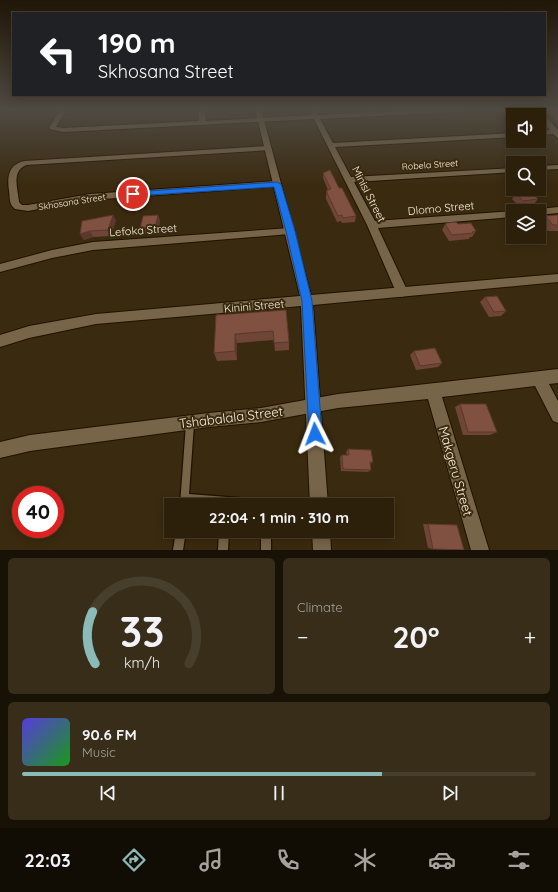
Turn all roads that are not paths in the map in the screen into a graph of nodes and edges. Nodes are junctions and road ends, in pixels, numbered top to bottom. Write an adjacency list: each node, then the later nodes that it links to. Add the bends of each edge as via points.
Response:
1 (264, 135): 5 (street)
2 (326, 135): 4 (street, Minisi Street)
3 (506, 135): 4 (street)
4 (331, 145): 9 (street, Minisi Street)
5 (268, 148): 10 (street); 10 (street, Skhosana Street, via 31,161 14,168 11,178 16,205 20,208 97,196)
6 (558, 167): 7 (street)
7 (546, 168)
8 (506, 170): 9 (street, Robela Street)
9 (348, 180): 14 (street, Minisi Street)
10 (277, 184): 15 (street)
11 (558, 210): 12 (street)
12 (546, 211)
13 (506, 215): 14 (street, Dlomo Street)
14 (372, 225): 18 (street, Minisi Street)
15 (290, 231): 16 (street, Lefoka Street, via 93,246); 19 (street)
16 (0, 268)
17 (558, 278): 18 (street, Kinini Street)
18 (402, 292): 19 (street, Kinini Street)
19 (307, 301): 20 (street, Kinini Street, via 96,319 29,332); 24 (street)
20 (0, 341)
21 (558, 376): 22 (street, Tshabalala Street)
22 (538, 378): 23 (street, Tshabalala Street); 25 (street)
23 (433, 391): 24 (street, Tshabalala Street); 38 (street, Makgeru Street)
24 (314, 406): 26 (street, Tshabalala Street, via 262,415); 29 (street)
25 (558, 416)
26 (191, 422): 27 (street, Tshabalala Street, via 30,443); 28 (lane)
27 (0, 450)
28 (185, 498)
29 (319, 498)
30 (180, 538): 34 (lane)
31 (224, 538): 35 (lane)
32 (266, 538): 36 (lane)
33 (321, 538): 37 (street)
34 (178, 550)
35 (223, 550)
36 (266, 550)
37 (322, 550)
38 (480, 550)

